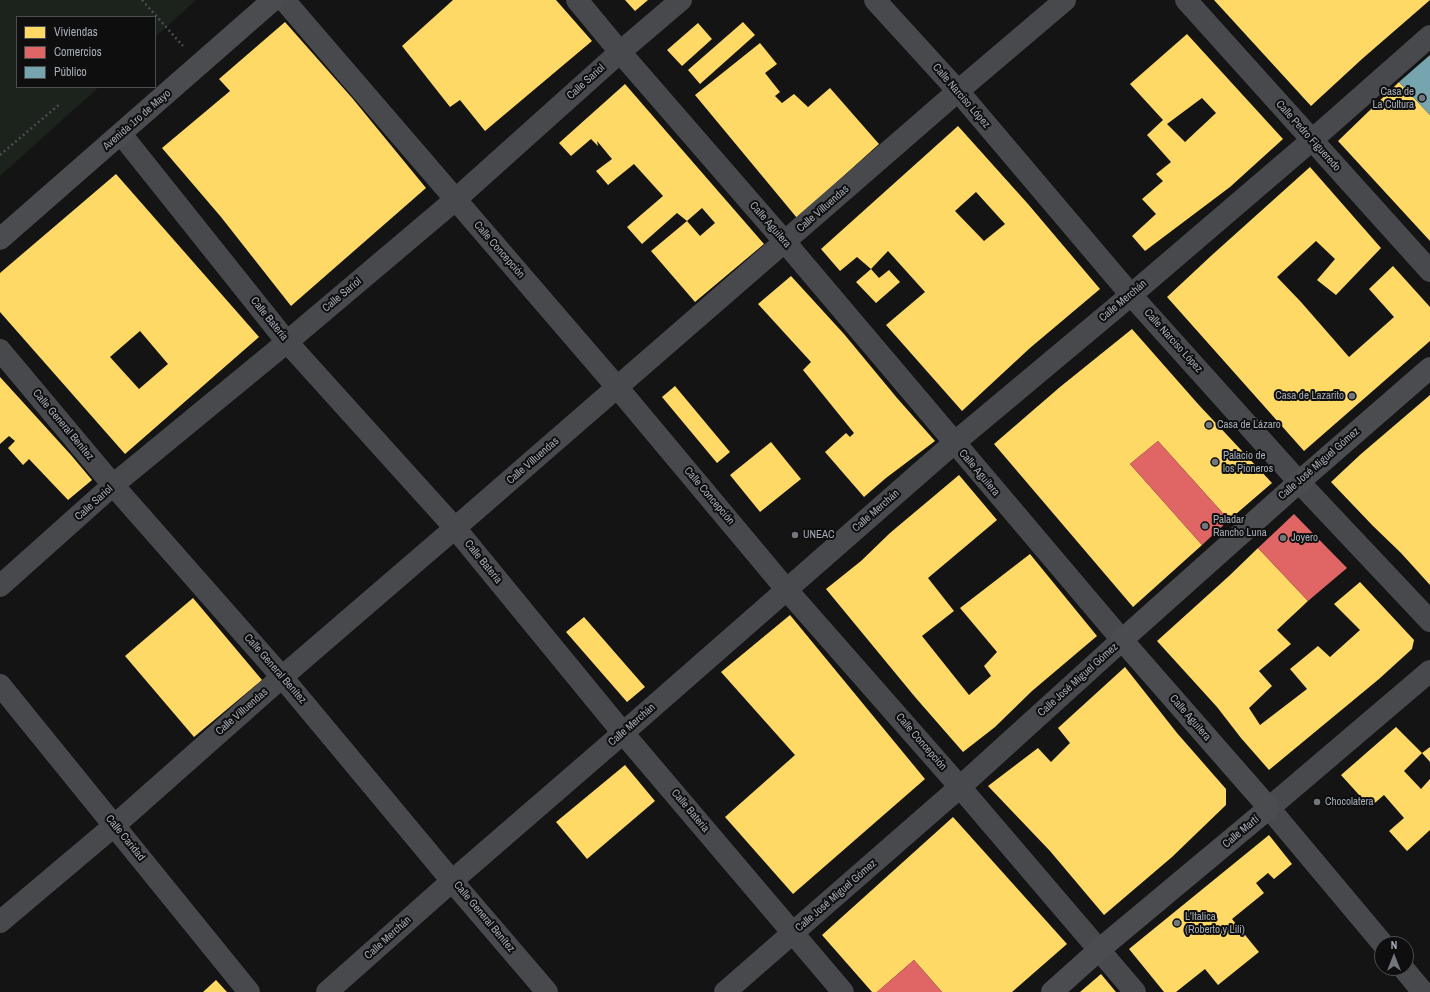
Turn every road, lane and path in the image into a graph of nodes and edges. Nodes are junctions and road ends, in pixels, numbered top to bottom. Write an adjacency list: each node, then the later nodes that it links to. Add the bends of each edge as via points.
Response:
1 (142, 0): 11 (path)
2 (273, 0): 11 (main road, Avenida 1ro de Mayo)
3 (284, 0): 17 (street, Calle Concepción)
4 (577, 0): 10 (street, Calle Aguilera)
5 (681, 0): 10 (street, Calle Sariol)
6 (875, 0): 12 (street, Calle Narciso López)
7 (1065, 0): 12 (street, Calle Villuendas)
8 (1186, 0): 15 (street, Calle Pedro Figueredo)
9 (1430, 36): 15 (street, Calle Merchán)
10 (620, 52): 17 (street, Calle Sariol); 19 (street, Calle Aguilera)
11 (200, 64): 14 (main road, Avenida 1ro de Mayo)
12 (958, 91): 19 (street, Calle Villuendas); 21 (street, Calle Narciso López)
13 (61, 102): 16 (path)
14 (121, 134): 18 (main road, Avenida 1ro de Mayo); 22 (street, Calle Bateria)
15 (1312, 140): 20 (street, Calle Pedro Figueredo); 21 (street, Calle Merchán)
16 (0, 155)
17 (455, 200): 22 (street, Calle Sariol); 25 (street, Calle Concepción)
18 (0, 239)
19 (785, 242): 25 (street, Calle Villuendas); 26 (street, Calle Aguilera)
20 (1430, 271)
21 (1131, 295): 26 (street, Calle Merchán); 27 (street, Calle Narciso López)
22 (287, 342): 28 (street, Calle Sariol); 29 (street, Calle Bateria)
23 (0, 350): 28 (street, Calle General Benítez)
24 (1430, 368): 27 (main road, Calle José Miguel Gómez)
25 (617, 387): 29 (street, Calle Villuendas); 31 (street, Calle Concepción)
26 (954, 443): 31 (street, Calle Merchán); 33 (street, Calle Aguilera)
27 (1299, 482): 32 (street, Calle Narciso López); 33 (main road, Calle José Miguel Gómez)
28 (114, 485): 30 (street, Calle Sariol); 35 (street, Calle General Benítez)
29 (456, 528): 35 (street, Calle Villuendas); 37 (street, Calle Bateria)
30 (0, 586)
31 (786, 589): 37 (street, Calle Merchán); 38 (street, Calle Concepción)
32 (1423, 614)
33 (1122, 640): 38 (street, Calle José Miguel Gómez); 39 (main road, Calle Aguilera)
34 (1430, 671): 39 (street, Calle Martí)
35 (282, 677): 40 (street, Calle Villuendas); 41 (street, Calle General Benítez)
36 (0, 685): 40 (street, Calle Caridad)
37 (623, 733): 41 (street, Calle Merchán); 43 (street, Calle Bateria)
38 (960, 787): 43 (street, Calle José Miguel Gómez); 45 (street, Calle Concepción)
39 (1269, 808): 44 (street, Calle Aguilera); 45 (main road, Calle Martí)
40 (115, 825): 42 (street, Calle Villuendas); 47 (street, Calle Caridad)
41 (452, 881): 48 (street, Calle Merchán); 49 (street, Calle General Benítez)
42 (0, 922)
43 (793, 934): 50 (street, Calle José Miguel Gómez); 51 (street, Calle Bateria)
44 (1376, 936)
45 (1100, 949): 52 (main road, Calle Martí); 53 (street, Calle Concepción)
46 (1410, 976): 54 (street)
47 (249, 992)
48 (327, 992)
49 (547, 992)
50 (725, 992)
51 (843, 992)
52 (1052, 992)
53 (1135, 992)
54 (1423, 992)

